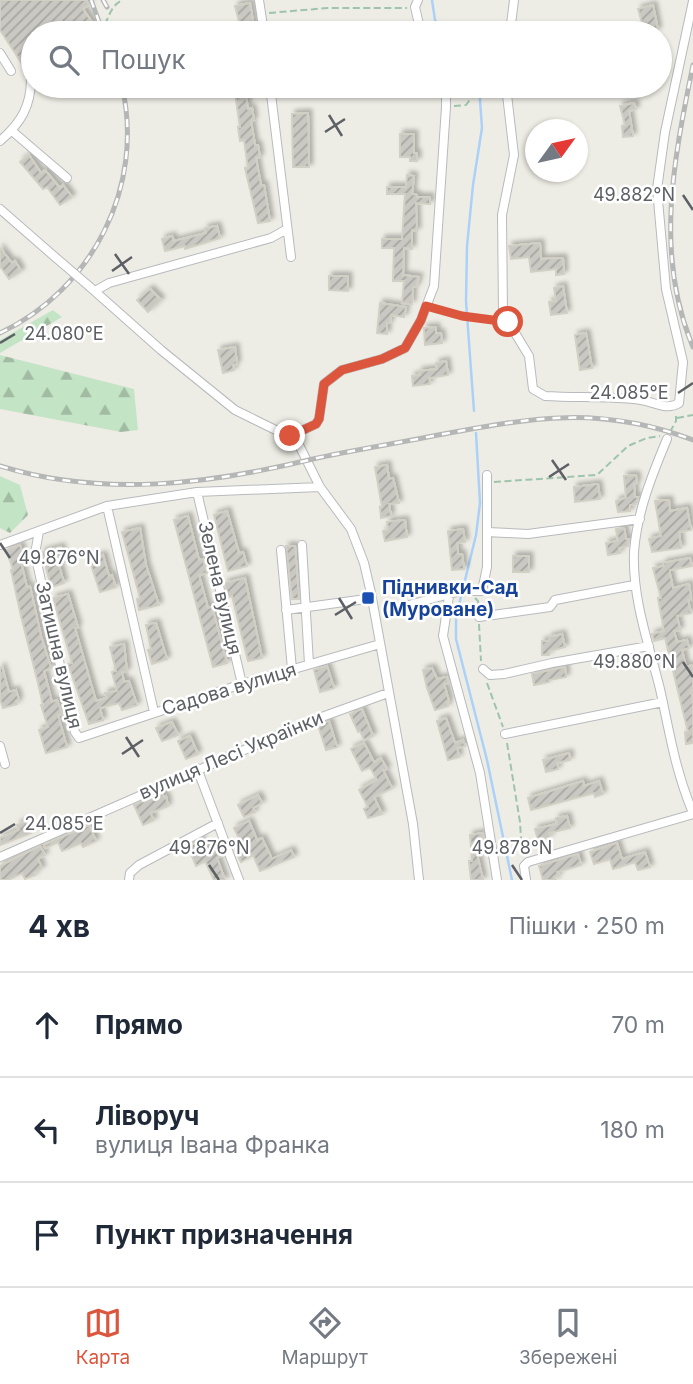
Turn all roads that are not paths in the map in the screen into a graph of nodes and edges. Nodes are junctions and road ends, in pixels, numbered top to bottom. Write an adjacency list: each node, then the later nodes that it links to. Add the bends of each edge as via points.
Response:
1 (259, 0): 5 (street)
2 (514, 0): 7 (street)
3 (693, 1): 13 (street, via 657,189 666,289 683,362 680,395 673,407 643,400 545,396 533,390 529,356 503,313 502,215 514,156)
4 (416, 3): 6 (street)
5 (262, 21)
6 (419, 21)
7 (511, 21)
8 (0, 53): 9 (street)
9 (11, 71)
10 (31, 98): 14 (street)
11 (271, 98): 18 (street)
12 (446, 98): 21 (street, via 433,286 421,320 405,348 342,370 324,384 316,424)
13 (507, 98)
14 (12, 131): 15 (street); 16 (street)
15 (0, 141)
16 (68, 178)
17 (0, 209): 20 (street, bridge)
18 (287, 229): 19 (street); 20 (street, via 271,238)
19 (291, 257)
20 (92, 289): 21 (street, via 235,410)
21 (290, 436): 24 (street)
22 (667, 439): 27 (street)
23 (487, 478): 29 (street)
24 (320, 487): 25 (street); 40 (street, via 356,539)
25 (197, 492): 26 (street); 45 (street, Зелена вулиця)
26 (107, 506): 28 (street); 48 (street)
27 (640, 519): 29 (street, via 528,534); 33 (street, via 634,550)
28 (39, 531): 30 (street); 50 (street, Затишна вулиця, via 35,554)
29 (487, 532): 34 (street, via 482,591)
30 (0, 545)
31 (302, 545): 36 (street)
32 (281, 551): 37 (street)
33 (635, 585): 39 (street, via 555,600 550,607); 41 (street)
34 (449, 596): 38 (street); 60 (street, via 443,636 480,773)
35 (366, 599): 36 (street)
36 (306, 606): 37 (street); 42 (street)
37 (286, 610): 43 (street)
38 (390, 610)
39 (479, 617)
40 (380, 644): 42 (street, Садова вулиця); 46 (street)
41 (649, 646): 44 (street, via 504,674 490,675); 47 (street)
42 (309, 664): 43 (street, Садова вулиця)
43 (292, 669): 45 (street, Садова вулиця)
44 (484, 669)
45 (242, 684): 48 (street, Садова вулиця)
46 (388, 692): 53 (street, вулиця Лесі Українки); 59 (street)
47 (663, 702): 49 (street); 54 (street, via 680,782)
48 (155, 712): 50 (street, Садова вулиця)
49 (505, 734)
50 (79, 738)
51 (0, 746): 52 (street)
52 (5, 764)
53 (197, 768): 55 (street); 56 (street, вулиця Лесі Українки)
54 (693, 813): 61 (street, via 528,862 524,866)
55 (218, 823): 57 (street, via 139,865); 58 (street)
56 (0, 856)
57 (129, 880)
58 (239, 880)
59 (419, 880)
60 (497, 880)
61 (526, 880)

